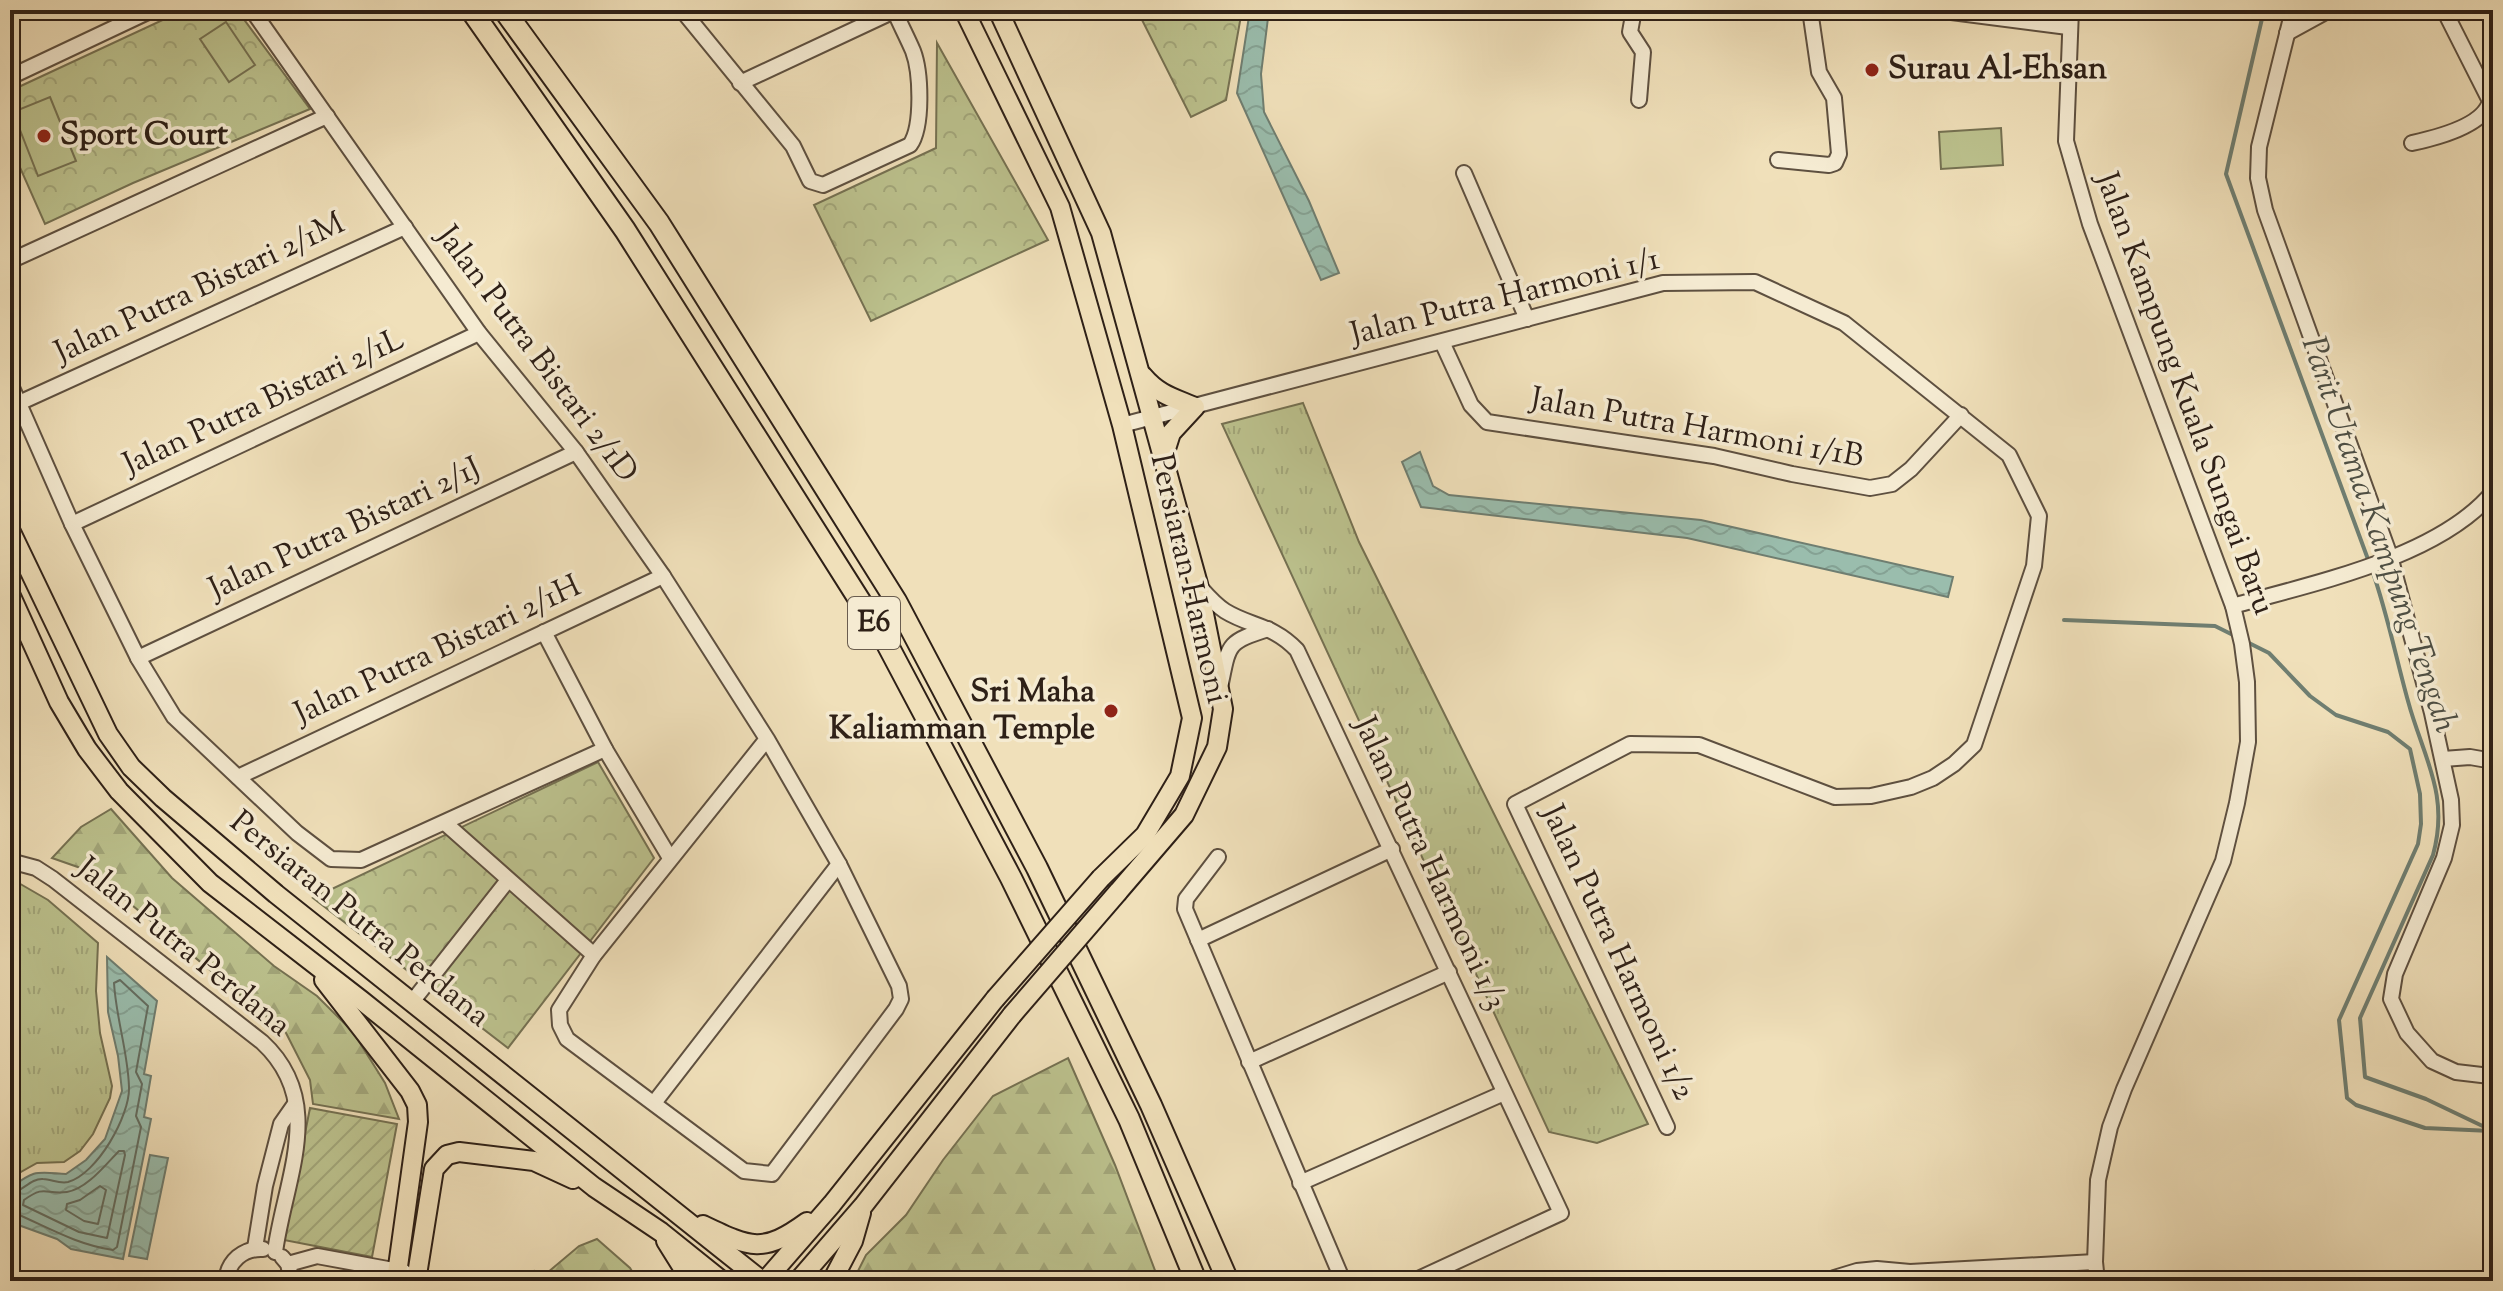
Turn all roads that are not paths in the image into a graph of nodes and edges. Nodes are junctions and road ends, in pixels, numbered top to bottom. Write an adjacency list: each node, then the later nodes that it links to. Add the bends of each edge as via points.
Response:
1 (152, 10): 18 (street)
2 (252, 10): 21 (street, Jalan Putra Bistari 2/1D)
3 (471, 10): 95 (highway, E6, via 625,230 886,642 1011,878 1129,1119)
4 (504, 10): 96 (highway, E6, via 659,223 896,601 1037,868)
5 (682, 10): 19 (street)
6 (964, 10): 36 (main road, Persiaran Harmoni, via 1060,207)
7 (998, 10): 30 (main road, Persiaran Harmoni, via 1101,233)
8 (1634, 10): 20 (street, via 1630,32 1643,52)
9 (1810, 10): 23 (street, via 1819,72 1834,98 1839,154 1829,165)
10 (1936, 10): 16 (street)
11 (2071, 10): 16 (street, Jalan Kampung Kuala Sungai Baru)
12 (2293, 10): 17 (street)
13 (2329, 10): 17 (street)
14 (2444, 10): 22 (street, via 2489,106 2470,123)
15 (894, 11): 19 (street); 19 (street, via 917,66 917,129 910,145 823,185 810,181 793,146)
16 (2068, 27): 46 (street, Jalan Kampung Kuala Sungai Baru, via 2066,141 2093,234)
17 (2287, 33): 42 (street, via 2259,147 2258,178)
18 (10, 77)
19 (740, 83)
20 (1639, 100)
21 (327, 116): 25 (street, Jalan Putra Bistari 2/1D); 26 (street)
22 (2412, 143)
23 (1778, 160)
24 (1464, 173): 27 (street)
25 (405, 227): 28 (street, Jalan Putra Bistari 2/1D); 32 (street, Jalan Putra Bistari 2/1M)
26 (10, 261)
27 (1527, 319): 29 (street, Jalan Putra Harmoni 1/1); 34 (street, Jalan Putra Harmoni 1/1, via 1663,283 1755,282 1844,323)
28 (479, 333): 37 (street, Jalan Putra Bistari 2/1D); 40 (street, Jalan Putra Bistari 2/1L)
29 (1442, 342): 33 (street, Jalan Putra Harmoni 1/1); 34 (street, Jalan Putra Harmoni 1/1B, via 1471,405 1487,422 1714,456 1870,488 1892,484 1911,469)
30 (1138, 371): 33 (main road, via 1155,390); 35 (main road, Persiaran Harmoni)
31 (10, 383): 32 (street)
32 (19, 403): 40 (street)
33 (1195, 407): 35 (street, Jalan Putra Harmoni 1/1); 38 (main road, via 1171,433)
34 (1961, 415): 56 (street, Jalan Putra Harmoni 1/1, via 2009,455 2039,516 2034,566 1974,745 1954,764 1911,787 1835,797 1699,745 1630,744)
35 (1153, 417): 36 (street, Jalan Putra Harmoni 1/1); 38 (main road, Persiaran Harmoni)
36 (1122, 425): 77 (main road, Persiaran Harmoni, bridge, via 1192,718 1180,776 1145,835 995,999)
37 (576, 452): 43 (street, Jalan Putra Bistari 2/1D); 49 (street, Jalan Putra Bistari 2/1J)
38 (1164, 455): 44 (main road, Persiaran Harmoni)
39 (2493, 492): 42 (street, via 2463,521)
40 (72, 524): 49 (street)
41 (10, 530): 68 (main road, Persiaran Putra Perdana, via 108,734 131,767 276,894)
42 (2385, 559): 46 (street); 53 (street)
43 (663, 576): 48 (street, Jalan Putra Bistari 2/1H); 51 (street, Jalan Putra Bistari 2/1D)
44 (1198, 584): 47 (street, Jalan Putra Harmoni 1/3, via 1228,613); 50 (main road, Persiaran Harmoni)
45 (10, 594): 66 (main road, Persiaran Putra Perdana, via 59,702 119,791 210,883)
46 (2233, 606): 83 (street, Jalan Kampung Kuala Sungai Baru, via 2247,682 2248,742 2223,861 2110,1127 2098,1180)
47 (1268, 629): 50 (street, Persiaran Harmoni, via 1233,643); 58 (street, Jalan Putra Harmoni 1/3, via 1297,650)
48 (544, 632): 52 (street); 55 (street, Jalan Putra Bistari 2/1H)
49 (138, 658): 55 (street, via 174,717)
50 (1219, 690): 78 (main road, Persiaran Harmoni, bridge, via 1223,709 1217,747 1184,815 1012,1015)
51 (767, 739): 60 (street); 62 (street, Jalan Putra Bistari 2/1D)
52 (605, 749): 57 (street); 60 (street)
53 (2443, 759): 54 (street); 70 (street, via 2452,825 2444,858 2395,974 2391,999 2407,1033 2432,1061 2456,1072)
54 (2493, 761)
55 (238, 777): 57 (street, via 331,859 361,860)
56 (1515, 804): 74 (street, Jalan Putra Harmoni 1/2)
57 (445, 823): 63 (street)
58 (1392, 849): 64 (street); 67 (street, Jalan Putra Harmoni 1/3)
59 (1218, 857): 64 (street, via 1186,899)
60 (670, 858): 65 (street)
61 (10, 861): 73 (street, Jalan Putra Perdana, via 53,879 262,1042 291,1078)
62 (839, 864): 72 (street); 72 (street, Jalan Putra Bistari 2/1D, via 901,999 772,1174 744,1171)
63 (508, 880): 65 (street); 68 (street)
64 (1198, 940): 69 (street)
65 (594, 955): 72 (street, via 559,1010 560,1025 567,1039)
66 (310, 962): 76 (main road, Persiaran Putra Perdana); 85 (main road, via 417,1105)
67 (1449, 972): 69 (street); 71 (street, Jalan Putra Harmoni 1/3)
68 (412, 1002): 79 (main road, Persiaran Putra Perdana)
69 (1249, 1062): 75 (street)
70 (2490, 1076)
71 (1504, 1093): 75 (street); 98 (street, Jalan Putra Harmoni 1/3, via 1561,1213)
72 (654, 1103)
73 (295, 1104): 81 (street, via 281,1124); 82 (street, Jalan Putra Perdana, via 300,1127)
74 (1667, 1127)
75 (1300, 1183): 97 (street)
76 (594, 1187): 80 (main road, Persiaran Putra Perdana); 86 (main road, via 534,1161 447,1155 434,1169)
77 (832, 1204): 79 (main road, via 778,1242 762,1245 742,1242); 92 (main road, Persiaran Harmoni)
78 (863, 1206): 93 (main road, Persiaran Harmoni); 94 (main road, via 853,1241)
79 (679, 1214): 92 (main road, Persiaran Putra Perdana)
80 (661, 1232): 90 (main road); 91 (main road, Persiaran Putra Perdana)
81 (255, 1248): 82 (street); 88 (street, via 237,1257)
82 (275, 1252): 84 (street)
83 (2095, 1262): 87 (street, via 1910,1272 1877,1269); 99 (street, Jalan Kampung Kuala Sungai Baru)
84 (288, 1264): 85 (street, via 317,1256); 89 (street)
85 (397, 1276): 86 (street)
86 (417, 1278)
87 (1834, 1278)
88 (226, 1281)
89 (292, 1281)
90 (691, 1281)
91 (722, 1281)
92 (764, 1281)
93 (798, 1281)
94 (832, 1281)
95 (1196, 1281)
96 (1228, 1281)
97 (1343, 1281)
98 (1414, 1281)
99 (2097, 1281)

